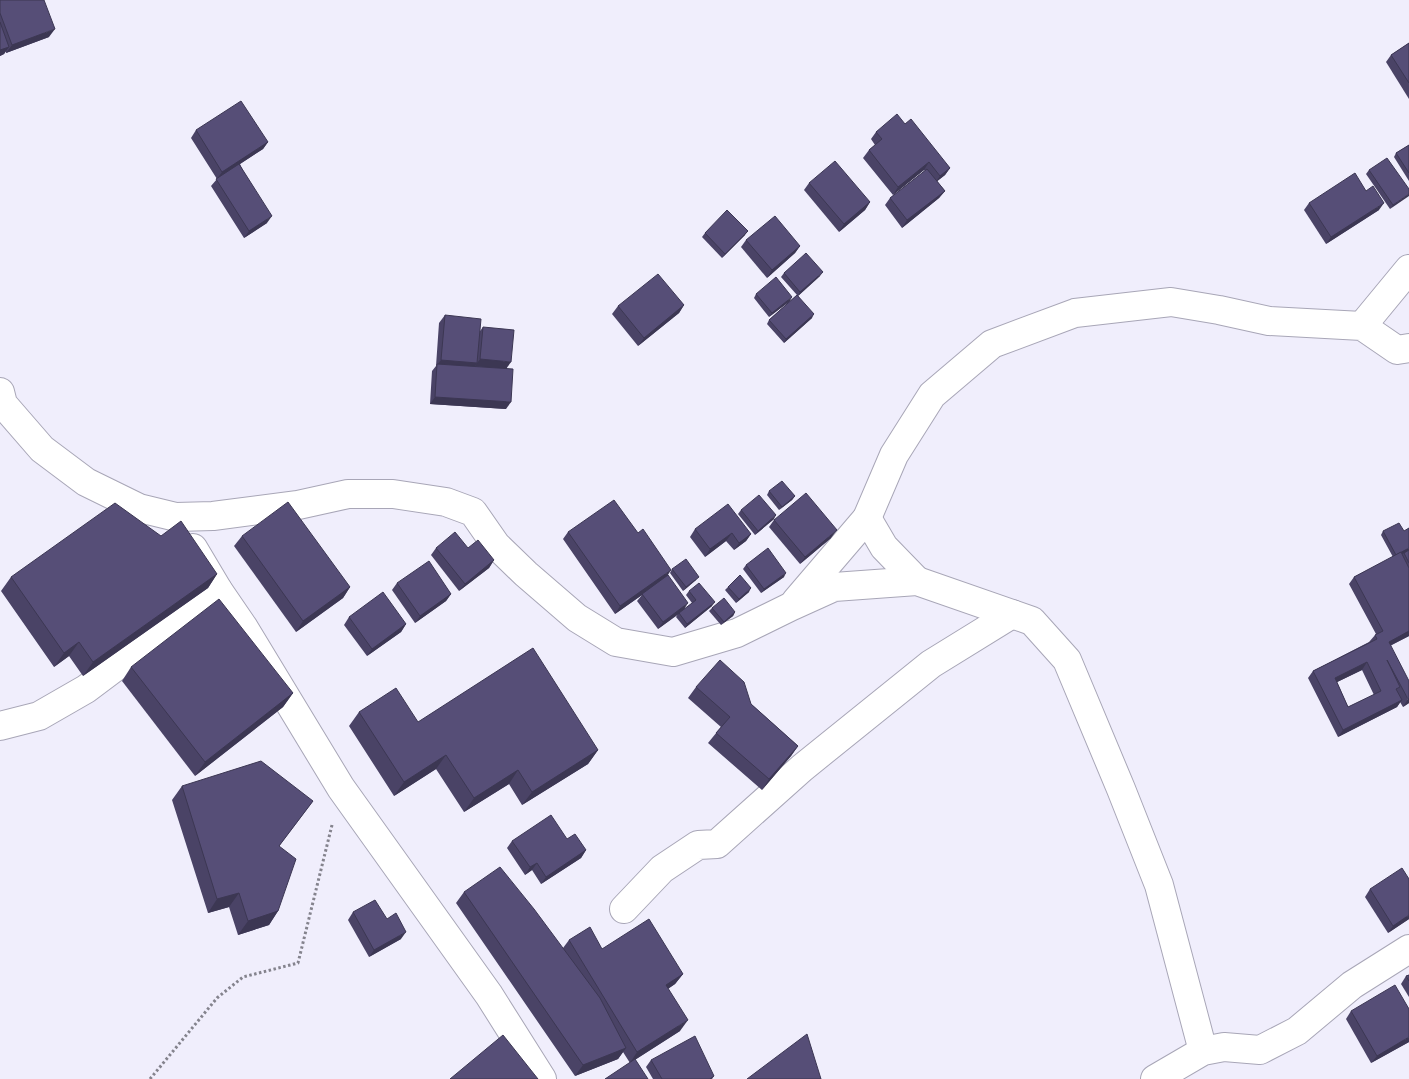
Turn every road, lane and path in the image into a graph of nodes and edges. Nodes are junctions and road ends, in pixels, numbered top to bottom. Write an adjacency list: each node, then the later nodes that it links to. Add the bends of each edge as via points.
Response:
1 (1409, 269): 2 (street)
2 (1362, 326): 3 (street, via 1397,350); 6 (street, via 1269,321 1171,302 1075,313 992,344 932,394 894,455)
3 (1409, 348)
4 (0, 392): 5 (street, via 3,404 42,449 86,482 139,508)
5 (176, 517): 8 (street); 9 (street, via 213,516 298,505 348,494 393,494 446,502 473,512 496,545 577,618 616,642 673,652 737,633)
6 (867, 518): 7 (street, via 884,548); 9 (street)
7 (918, 581): 9 (street, via 834,587); 10 (street)
8 (218, 590): 11 (street, via 86,689 39,716); 12 (street)
9 (792, 606)
10 (1012, 614): 13 (street, via 931,664 802,768 717,844 698,846 662,869); 15 (street, via 1032,621 1067,660 1158,885)
11 (0, 726)
12 (341, 788): 16 (path, via 298,963 243,977 217,998); 17 (street, via 489,995)
13 (624, 909)
14 (1409, 949): 15 (street, via 1352,985 1297,1031 1260,1050 1224,1047)
15 (1203, 1051): 18 (street)
16 (150, 1079)
17 (542, 1079)
18 (1155, 1079)

